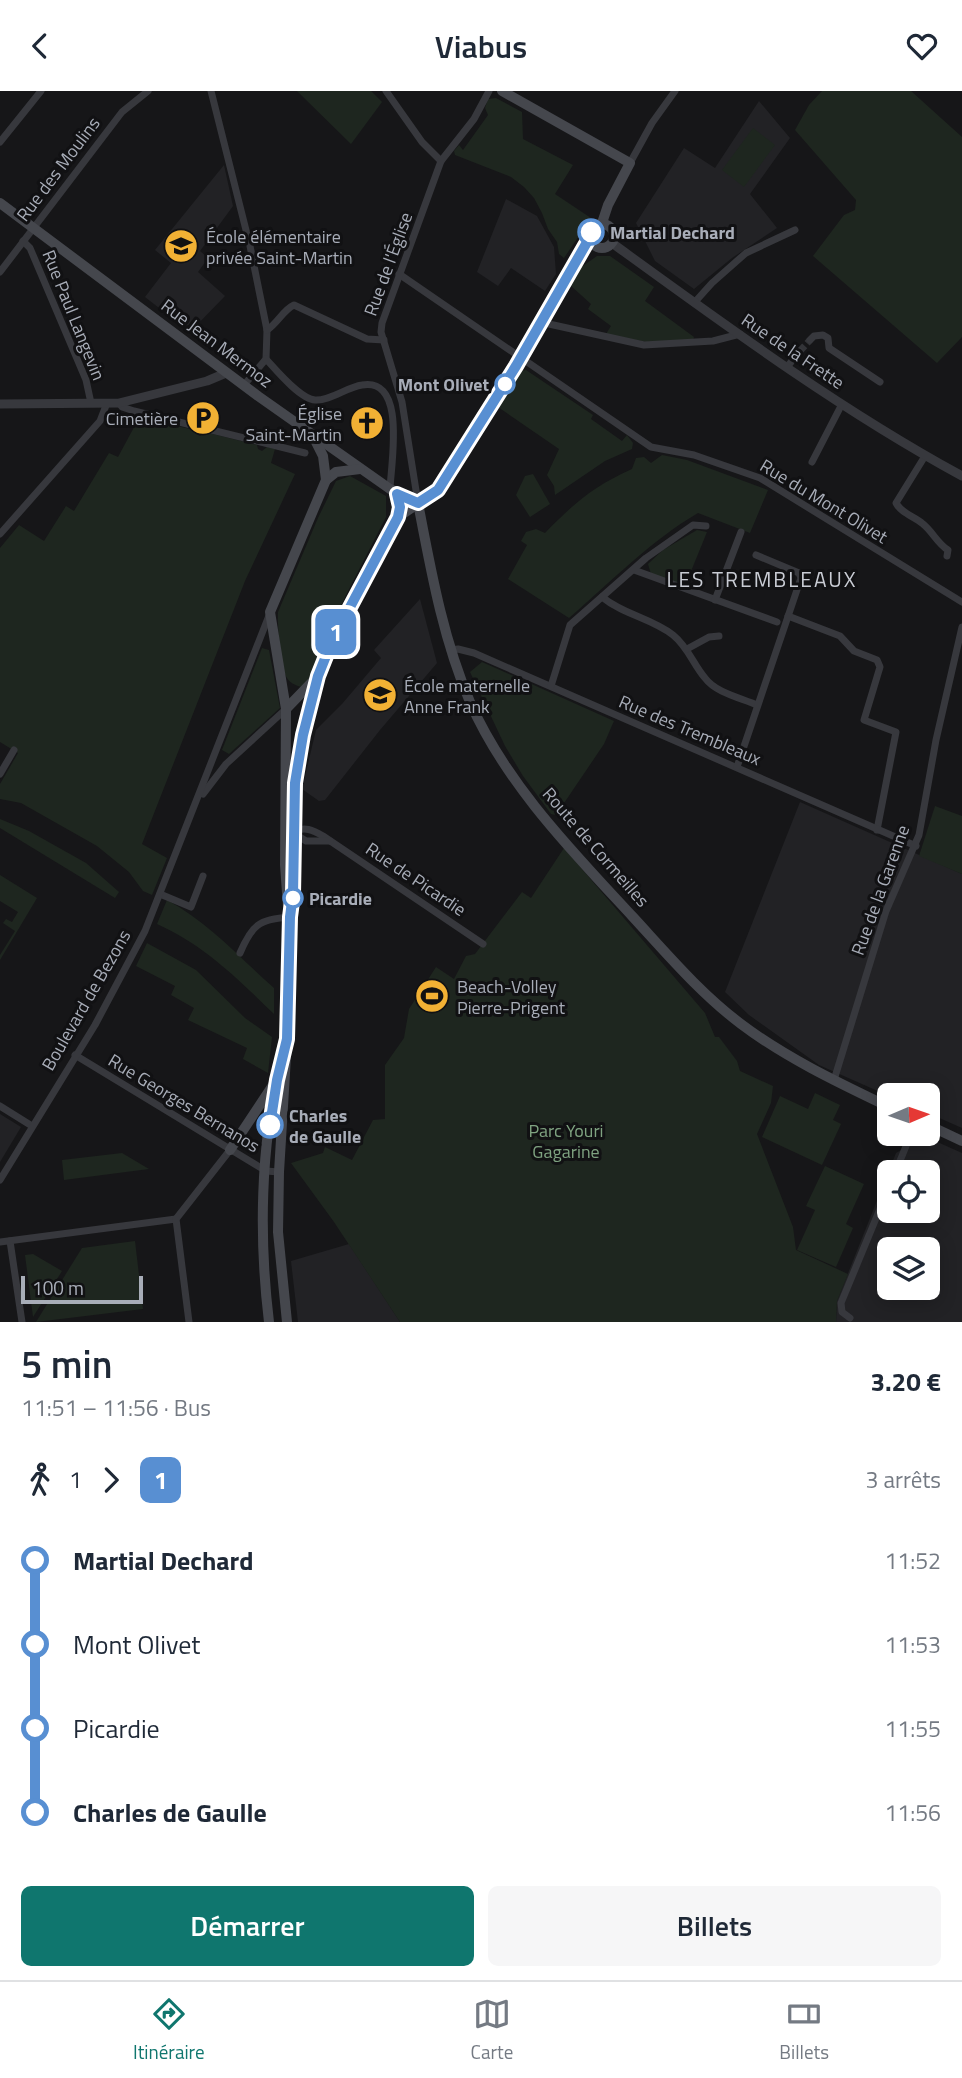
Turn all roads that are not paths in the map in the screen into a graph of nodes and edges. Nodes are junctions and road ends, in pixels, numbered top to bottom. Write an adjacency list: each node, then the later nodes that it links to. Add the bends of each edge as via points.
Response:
1 (41, 91): 8 (street)
2 (148, 91): 13 (street, Rue des Moulins, via 122,112)
3 (211, 91): 24 (street)
4 (386, 91): 9 (street)
5 (489, 91): 9 (street, Rue de l'Église)
6 (502, 91): 10 (main road)
7 (675, 91): 10 (street)
8 (0, 142)
9 (441, 161): 21 (street, Rue de l'Église)
10 (630, 163): 12 (main road)
11 (0, 203): 13 (main road, Rue Jean Mermoz)
12 (602, 223): 15 (main road, via 594,226); 17 (main road, via 612,229)
13 (33, 228): 16 (street, Rue des Moulins); 32 (main road, Rue Jean Mermoz)
14 (795, 230): 22 (street, via 746,253)
15 (590, 237): 18 (main road); 19 (main road)
16 (23, 241): 20 (street, Rue des Moulins); 35 (street, Rue Paul Langevin, via 86,380)
17 (612, 243): 18 (main road); 22 (street, Rue de la Frette)
18 (597, 247): 19 (main road)
19 (574, 265): 23 (main road)
20 (0, 272)
21 (398, 274): 26 (street, Rue de l'Église, via 382,323); 30 (street, Rue du Mont Olivet)
22 (694, 303): 25 (street, Rue de la Frette)
23 (540, 322): 25 (street, via 645,345 713,341); 30 (main road)
24 (267, 330): 26 (street, via 294,305 367,339); 29 (street)
25 (740, 334): 31 (street, Rue de la Frette)
26 (383, 340): 48 (street, Rue de l'Église, via 402,402)
27 (810, 340): 33 (street, via 823,335 829,348)
28 (800, 351): 31 (street)
29 (266, 359): 34 (street); 47 (street, via 316,401 363,384 385,392 393,417)
30 (520, 359): 48 (main road, via 438,490); 58 (street, Rue du Mont Olivet, via 651,447 694,455 761,478)
31 (787, 367): 39 (street, Rue de la Frette)
32 (226, 373): 34 (main road, Rue Jean Mermoz); 37 (street)
33 (880, 382)
34 (244, 385): 40 (main road, Rue Jean Mermoz)
35 (91, 403): 36 (street); 38 (street)
36 (107, 403): 37 (street); 52 (street, via 100,421)
37 (120, 403): 41 (street, via 134,411)
38 (0, 404)
39 (842, 404): 42 (street, Rue de la Frette); 43 (street, Rue de la Frette)
40 (311, 433): 44 (main road, Rue Jean Mermoz); 46 (main road, via 323,456)
41 (305, 453)
42 (925, 456): 45 (street, Rue de la Frette); 54 (street, via 896,503 925,526 948,550)
43 (811, 462)
44 (360, 469): 46 (main road, via 336,472); 47 (main road, Rue Jean Mermoz)
45 (962, 477)
46 (326, 480): 59 (main road, Boulevard de Bezons)
47 (394, 492): 48 (main road, Rue Jean Mermoz); 49 (main road, via 400,507)
48 (418, 503): 49 (main road); 65 (main road, Route de Cormeilles)
49 (398, 517): 66 (main road, via 337,630)
50 (706, 526): 55 (street, via 693,525)
51 (741, 532): 57 (street)
52 (0, 534)
53 (756, 555): 60 (street, via 799,573)
54 (947, 556)
55 (634, 570): 56 (street); 57 (street)
56 (602, 597): 64 (street, via 617,609 658,624); 68 (street, via 570,625)
57 (715, 600): 61 (street)
58 (962, 602)
59 (270, 612): 67 (main road); 76 (street, Boulevard de Bezons)
60 (788, 616): 70 (street); 78 (street, via 840,636 854,651 877,660 880,667 864,720 896,732)
61 (777, 622)
62 (962, 627): 82 (street, Rue de la Garenne)
63 (719, 636): 64 (street)
64 (687, 649): 70 (street, via 706,680)
65 (450, 650): 68 (street, Rue des Trembleaux, via 474,653); 92 (main road, Route de Cormeilles, via 471,705 511,773 606,888 700,991 745,1027)
66 (318, 676): 69 (main road); 75 (main road, via 297,762)
67 (281, 678): 69 (main road); 71 (main road)
68 (551, 686): 73 (street, Rue des Trembleaux)
69 (299, 696): 71 (main road)
70 (757, 705): 73 (street)
71 (285, 709): 75 (main road); 76 (street, Boulevard de Bezons, via 226,764 204,791)
72 (14, 750): 74 (street)
73 (737, 767): 78 (street, Rue des Trembleaux)
74 (0, 774)
75 (290, 819): 77 (street, Rue de Picardie); 79 (main road)
76 (186, 829): 85 (street, Boulevard de Bezons)
77 (307, 829): 79 (street); 81 (street, Rue de Picardie)
78 (877, 830): 82 (street, Rue des Trembleaux)
79 (290, 832): 80 (street); 83 (main road)
80 (306, 841): 81 (street); 83 (street)
81 (331, 841): 87 (street, Rue de Picardie)
82 (916, 846): 92 (street, Rue de la Garenne, via 886,911)
83 (289, 848): 86 (main road)
84 (203, 876): 85 (street, via 191,907)
85 (160, 894): 90 (street, Boulevard de Bezons, via 141,940)
86 (290, 917): 88 (street, via 264,920 254,927); 89 (main road)
87 (484, 944)
88 (240, 953)
89 (287, 1039): 91 (main road); 100 (main road)
90 (75, 1055): 95 (street, Boulevard de Bezons); 98 (street, Rue Georges Bernanos)
91 (277, 1080): 98 (main road); 99 (main road)
92 (834, 1080): 93 (main road, Route de Cormeilles)
93 (877, 1101)
94 (0, 1106): 95 (street)
95 (32, 1126): 101 (street, Boulevard de Bezons)
96 (940, 1130): 97 (main road)
97 (962, 1140)
98 (230, 1150): 99 (street, Rue Georges Bernanos); 103 (street)
99 (266, 1171): 100 (street, Rue Georges Bernanos); 109 (main road, via 263,1234)
100 (279, 1172): 110 (main road, via 278,1232)
101 (0, 1180)
102 (877, 1216): 106 (street, via 841,1303 842,1312)
103 (176, 1219): 104 (street); 108 (street)
104 (10, 1241): 105 (street); 107 (street)
105 (0, 1242)
106 (850, 1318)
107 (22, 1322)
108 (189, 1322)
109 (269, 1322)
110 (287, 1322)

